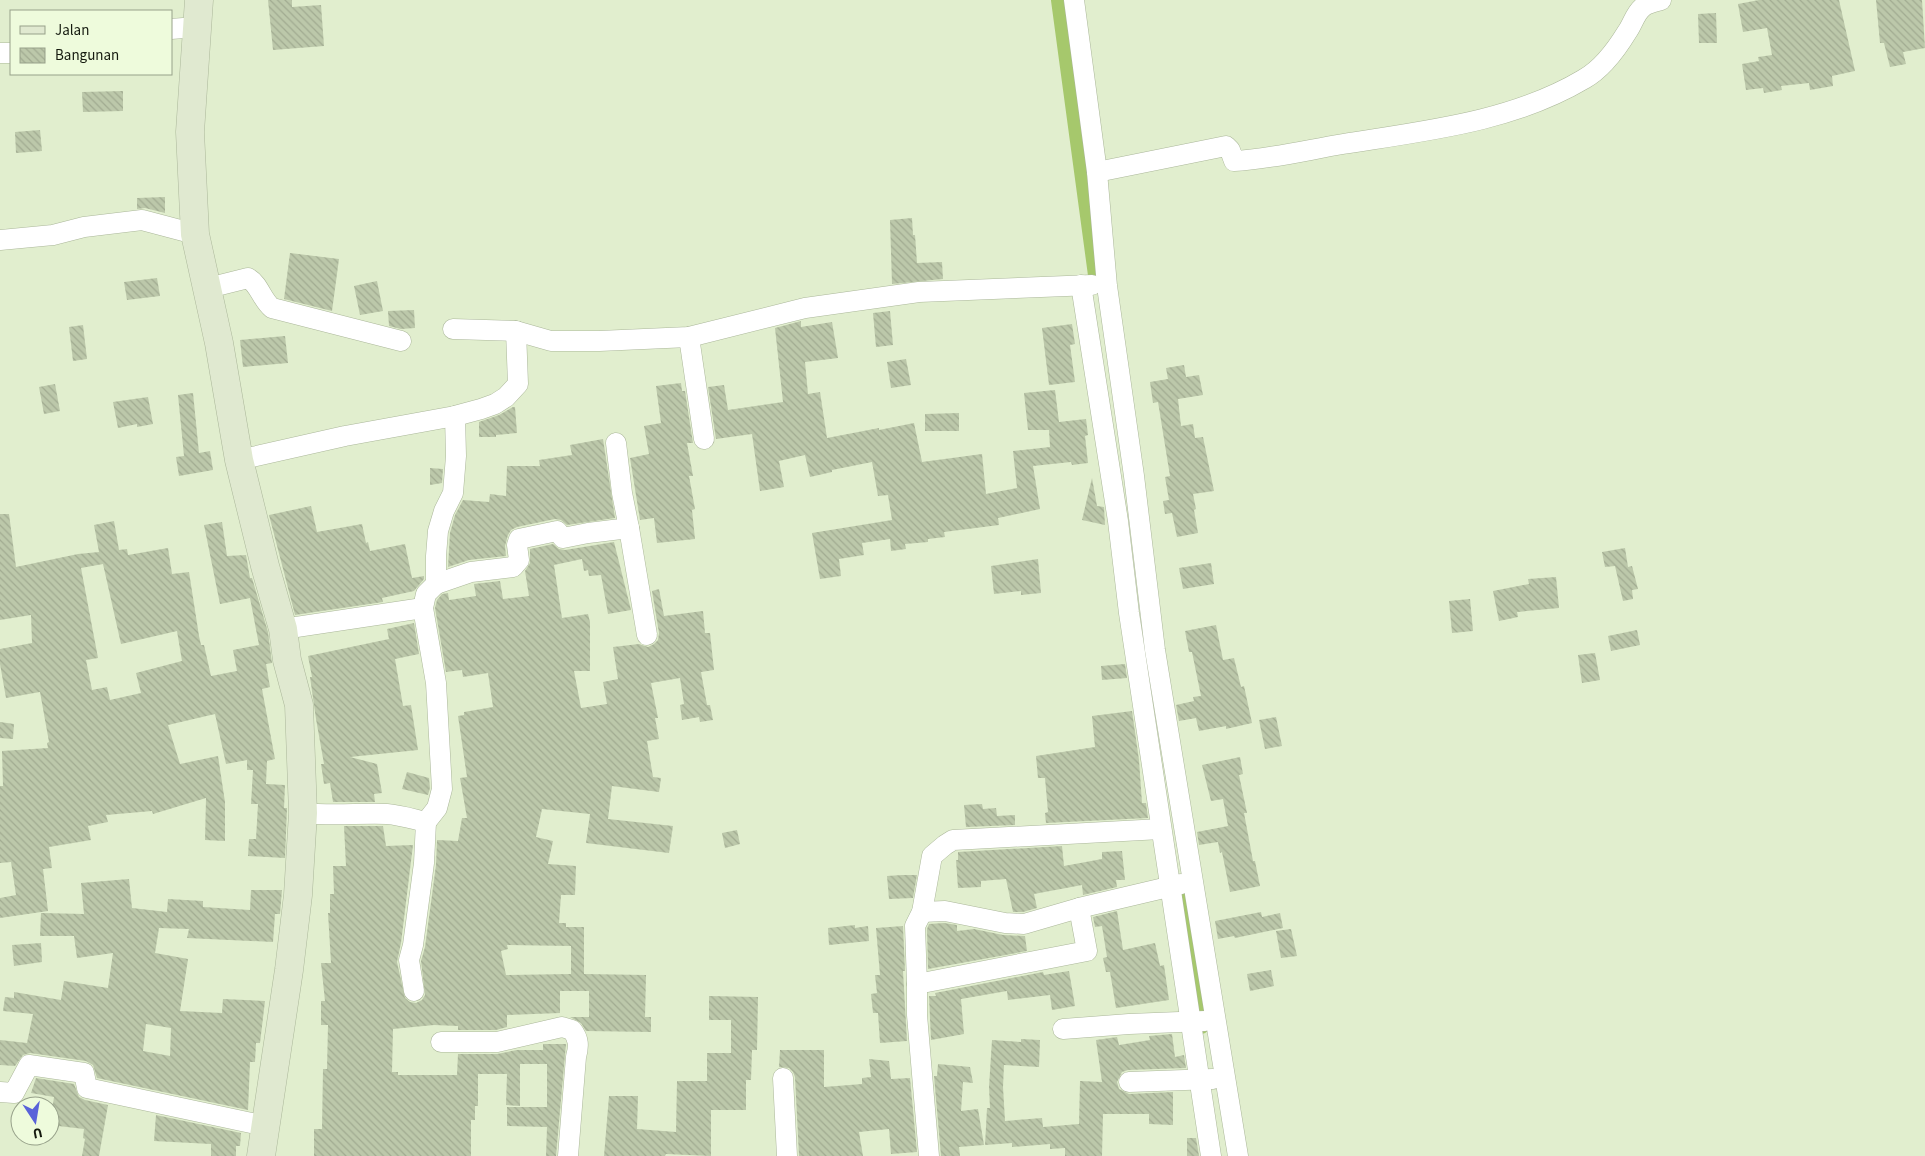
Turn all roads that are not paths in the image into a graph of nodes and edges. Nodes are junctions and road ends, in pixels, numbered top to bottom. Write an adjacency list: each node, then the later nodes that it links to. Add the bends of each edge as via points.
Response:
1 (199, 0): 4 (street)
2 (1074, 0): 5 (street)
3 (1661, 0): 5 (street, via 1638,12 1628,32 1601,68 1551,96 1507,113 1273,158 1234,161 1226,146)
4 (184, 28): 6 (street)
5 (1097, 172): 8 (street)
6 (196, 234): 7 (street, via 142,220); 9 (street)
7 (0, 240)
8 (1094, 285): 12 (street, via 919,292 805,308); 25 (street, via 1129,613); 26 (street, via 1134,476)
9 (208, 288): 13 (street, via 248,278 272,308); 17 (street)
10 (453, 329): 11 (street)
11 (516, 332): 12 (street, via 551,341); 14 (street, via 518,384 495,404)
12 (689, 337): 15 (street)
13 (401, 341)
14 (455, 416): 17 (street); 19 (street, via 453,493 438,531)
15 (704, 439)
16 (616, 443): 18 (street)
17 (239, 460): 21 (street)
18 (630, 528): 19 (street, via 563,538 557,531 524,537 519,539 519,560 513,567 471,572); 22 (street)
19 (436, 584): 20 (street, via 426,594)
20 (423, 608): 21 (street); 24 (street, via 436,683 442,789 437,808)
21 (284, 629): 23 (street, via 287,660 299,705)
22 (647, 635)
23 (303, 814): 24 (street, via 389,814); 38 (street, via 289,970)
24 (426, 822): 30 (street, via 424,863 409,960)
25 (1161, 829): 26 (street); 28 (street, via 953,840 932,856)
26 (1181, 885): 27 (street); 31 (street)
27 (1080, 908): 28 (street, via 1038,921 1014,924 945,911); 29 (street, via 1087,951)
28 (922, 912): 29 (street, via 915,926)
29 (918, 984): 42 (street, via 917,1015)
30 (414, 991)
31 (1204, 1021): 32 (street); 35 (street)
32 (1063, 1029)
33 (441, 1042): 40 (street, via 497,1042 562,1027 572,1030 578,1038 578,1049)
34 (783, 1078): 41 (street)
35 (1213, 1079): 36 (street); 43 (street); 44 (street)
36 (1129, 1082)
37 (0, 1092): 38 (street, via 14,1093 29,1065 84,1073 87,1088)
38 (265, 1126): 39 (street)
39 (261, 1156)
40 (568, 1156)
41 (787, 1156)
42 (929, 1156)
43 (1211, 1156)
44 (1238, 1156)

